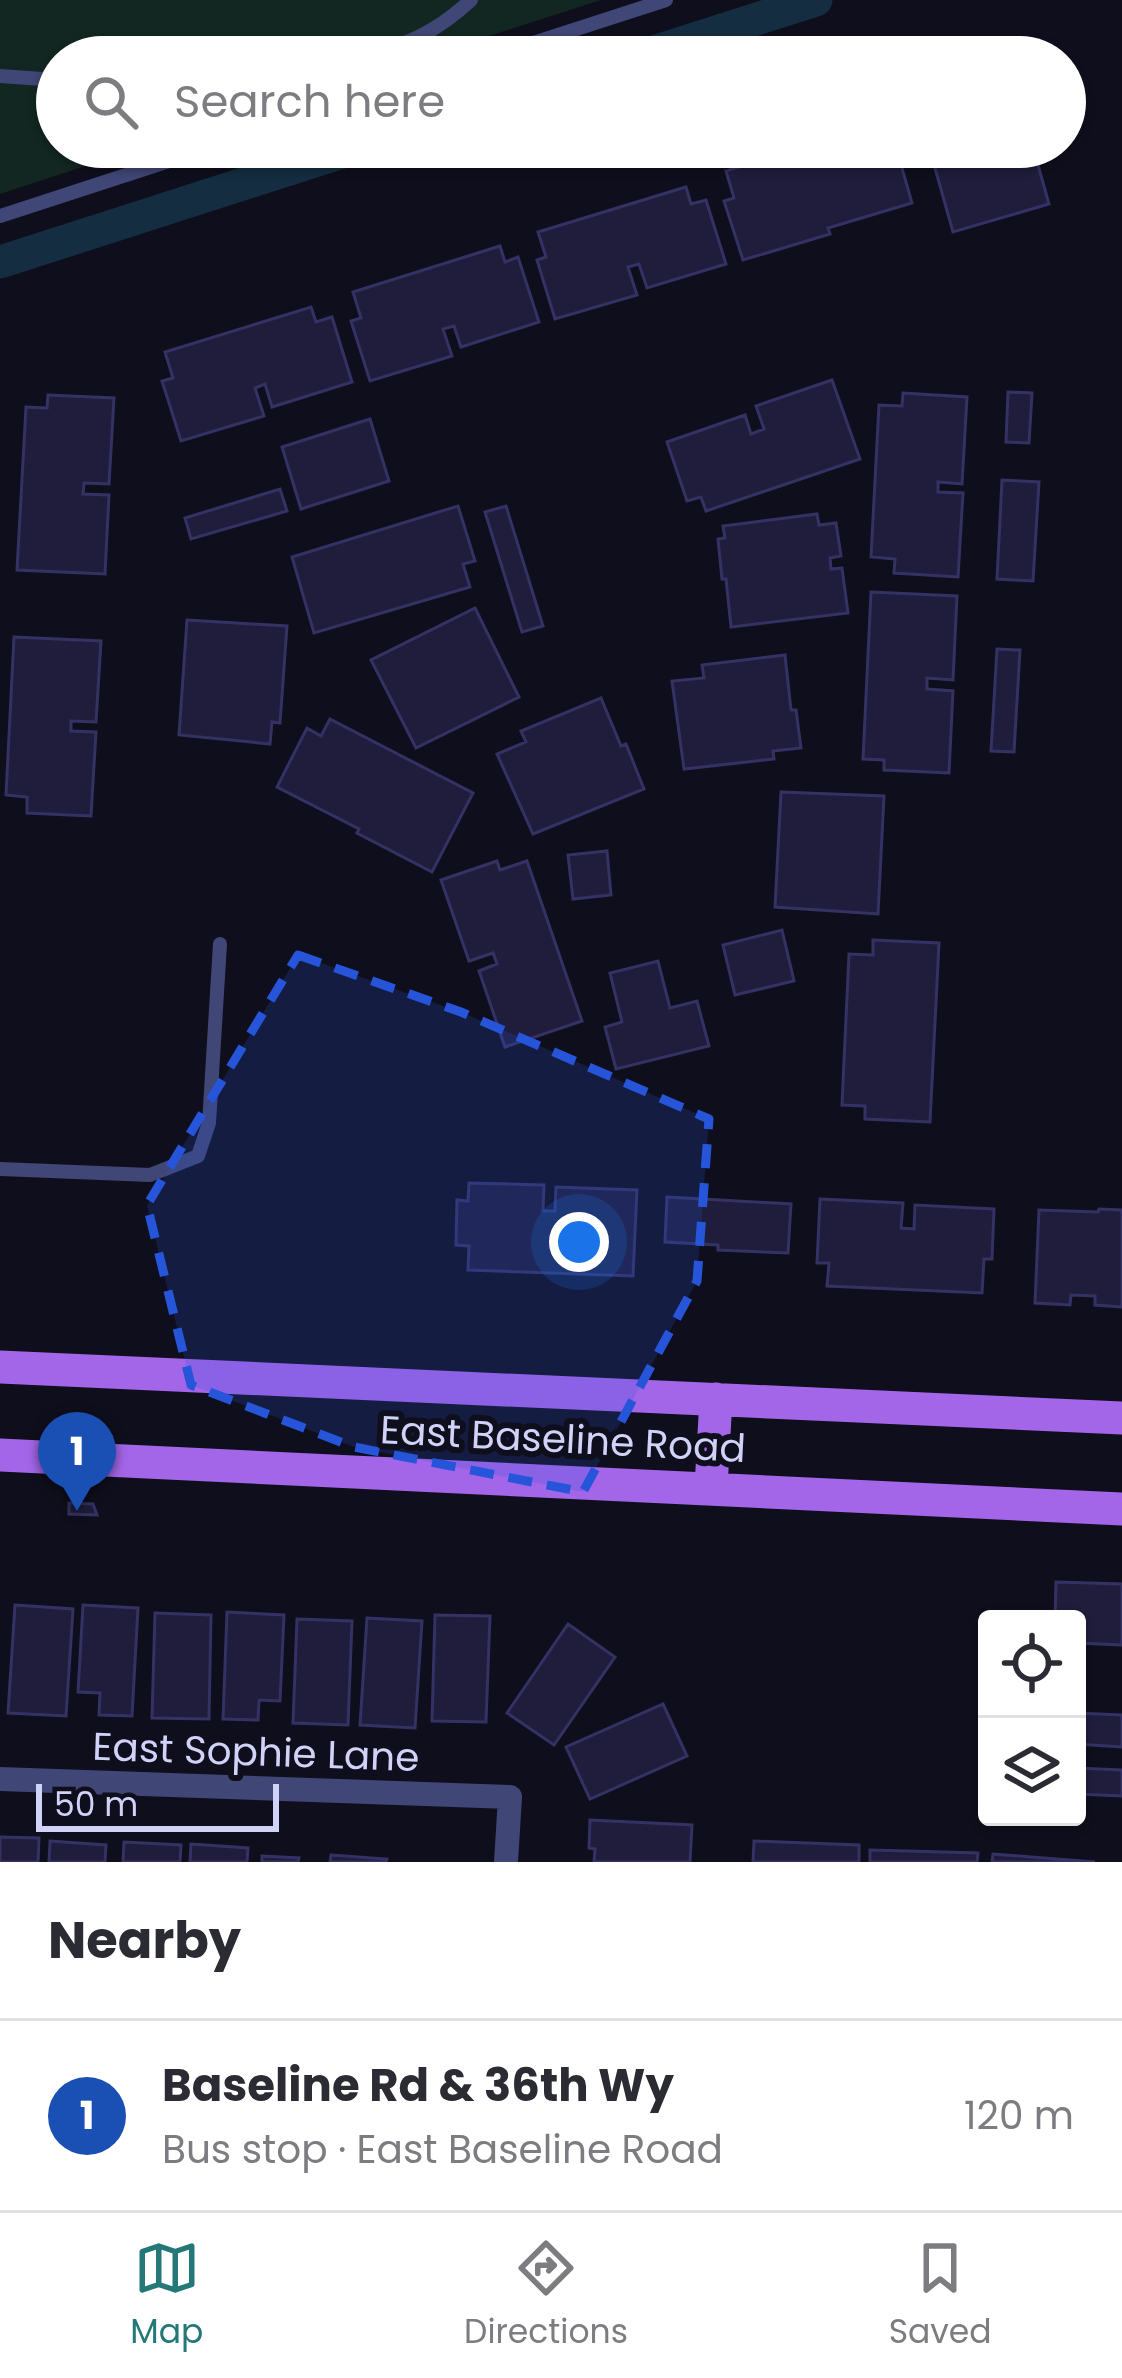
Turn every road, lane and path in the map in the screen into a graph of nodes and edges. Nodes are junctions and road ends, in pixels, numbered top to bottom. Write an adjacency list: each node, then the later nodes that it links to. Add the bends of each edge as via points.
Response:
1 (471, 0): 3 (lane)
2 (667, 0): 4 (lane)
3 (425, 36)
4 (555, 36)
5 (0, 76): 6 (lane)
6 (36, 79)
7 (147, 168): 8 (lane)
8 (0, 216)
9 (220, 944): 10 (lane, via 209,1123 198,1156 150,1174)
10 (0, 1168)
11 (0, 1367): 12 (main road, East Baseline Road)
12 (716, 1399): 13 (main road, East Baseline Road); 15 (main road)
13 (1122, 1418)
14 (0, 1455): 15 (main road, East Baseline Road)
15 (712, 1487): 16 (main road, East Baseline Road)
16 (1122, 1509)
17 (0, 1779): 18 (street, East Sophie Lane, via 510,1797)
18 (506, 1862)

